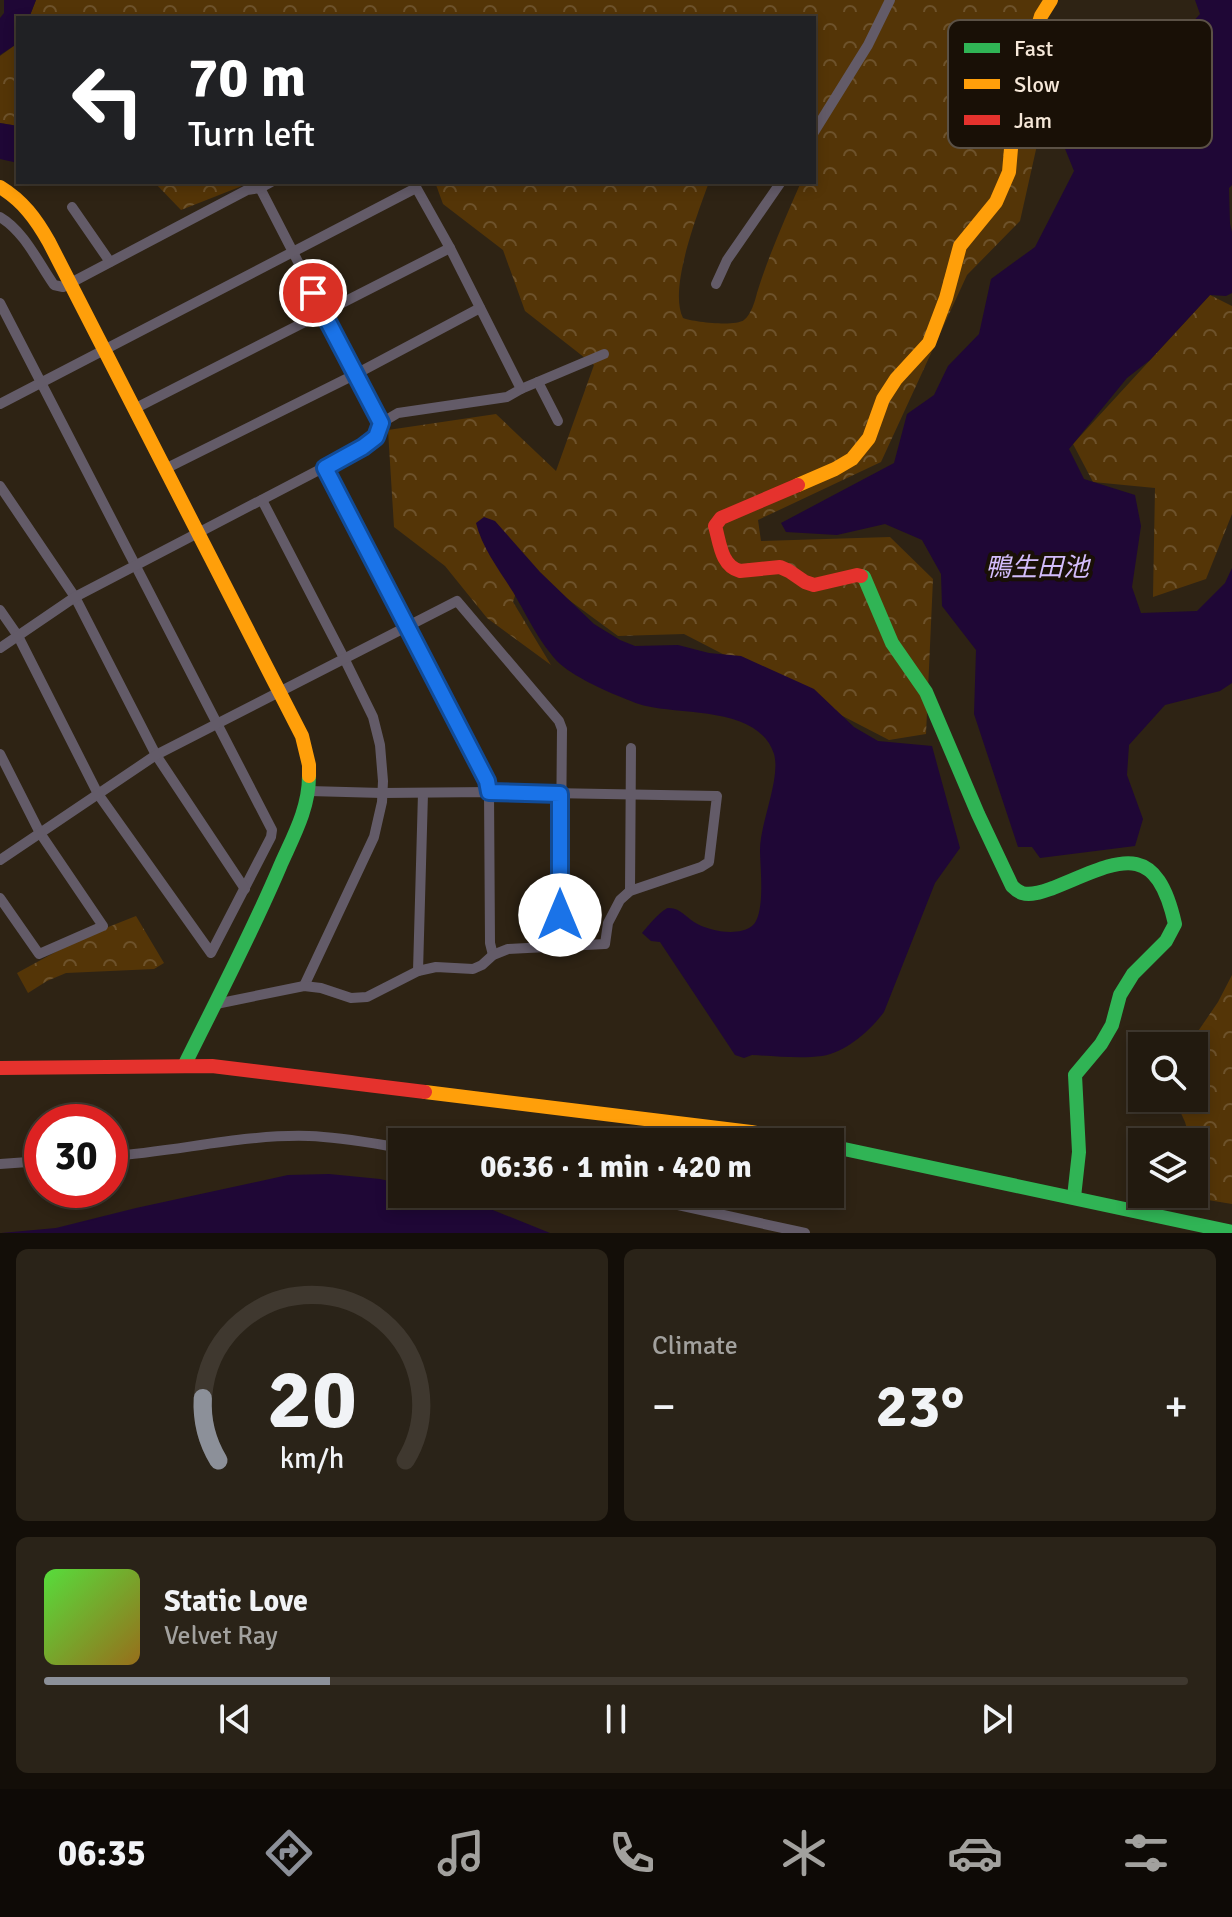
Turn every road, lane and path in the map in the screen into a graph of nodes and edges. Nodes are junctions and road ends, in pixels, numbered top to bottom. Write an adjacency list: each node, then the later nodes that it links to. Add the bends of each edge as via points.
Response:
1 (890, 0): 4 (street)
2 (1051, 0): 3 (street)
3 (1040, 20)
4 (816, 129)
5 (1011, 148): 73 (street, via 1009,172 996,202 960,246 929,343 883,399 869,438 852,459 835,469 721,518 715,526 732,569 786,568 815,585 864,577 892,643 926,692 1012,886 1021,893 1037,893 1095,869 1134,863 1149,868 1161,882 1175,924 1166,941 1133,974 1120,995 1112,1025 1075,1075 1079,1152)
6 (267, 184): 10 (street)
7 (780, 184): 17 (street)
8 (415, 185): 13 (street); 14 (street)
9 (0, 187): 16 (street, via 33,214)
10 (260, 188): 14 (street); 15 (street)
11 (72, 207): 15 (street)
12 (0, 217): 16 (street, via 20,233 54,285)
13 (450, 248): 19 (street); 20 (street)
14 (293, 252): 20 (street); 21 (street)
15 (110, 262): 16 (street)
16 (70, 283): 21 (street)
17 (716, 284)
18 (0, 303): 25 (street)
19 (480, 308): 23 (street); 26 (street)
20 (324, 313): 23 (street); 28 (street)
21 (104, 350): 25 (street); 28 (street)
22 (604, 354): 24 (street)
23 (356, 374): 30 (street); 32 (street)
24 (538, 382): 26 (street); 29 (street)
25 (41, 383): 27 (street); 36 (street)
26 (521, 389): 30 (street, via 507,397 398,413)
27 (0, 404)
28 (134, 409): 32 (street)
29 (558, 421)
30 (381, 423): 31 (street, via 376,437)
31 (325, 468): 34 (street); 39 (street)
32 (165, 469): 35 (street)
33 (0, 486): 37 (street)
34 (262, 500): 35 (street); 42 (street)
35 (198, 534): 36 (street); 43 (street)
36 (135, 565): 37 (street); 44 (street)
37 (75, 597): 40 (street); 47 (street)
38 (0, 610): 40 (street)
39 (406, 626): 42 (street); 49 (street); 53 (street, via 457,601 559,721)
40 (18, 636): 41 (street); 52 (street)
41 (0, 648)
42 (344, 658): 43 (street); 50 (street, via 373,717)
43 (280, 690): 44 (street); 48 (street, via 302,736)
44 (217, 724): 47 (street); 57 (street, via 272,830)
45 (631, 748): 54 (street)
46 (0, 754): 55 (street)
47 (156, 755): 52 (street); 57 (street)
48 (309, 791): 50 (street); 64 (street, via 268,895)
49 (489, 792): 51 (street); 53 (street); 61 (street)
50 (382, 793): 51 (street); 63 (street, via 374,837)
51 (423, 793): 62 (street)
52 (98, 794): 55 (street); 57 (street, via 211,953)
53 (560, 794): 54 (street); 60 (street)
54 (630, 795): 58 (street); 58 (street, via 717,796 709,862)
55 (40, 833): 56 (street); 59 (street, via 103,926 39,954)
56 (0, 860)
57 (245, 889)
58 (630, 891): 60 (street, via 608,923 605,944)
59 (0, 898)
60 (560, 946): 61 (street)
61 (493, 955): 62 (street, via 473,969)
62 (418, 971): 63 (street, via 367,997)
63 (304, 986): 64 (street)
64 (216, 1004): 65 (street)
65 (184, 1066): 66 (street); 67 (street)
66 (0, 1068)
67 (718, 1128)
68 (388, 1146): 70 (street, via 306,1136)
69 (844, 1149): 73 (street)
70 (128, 1154)
71 (24, 1162): 72 (street)
72 (0, 1164)
73 (1074, 1197): 75 (street)
74 (692, 1208): 76 (street)
75 (1232, 1232)
76 (805, 1233)

